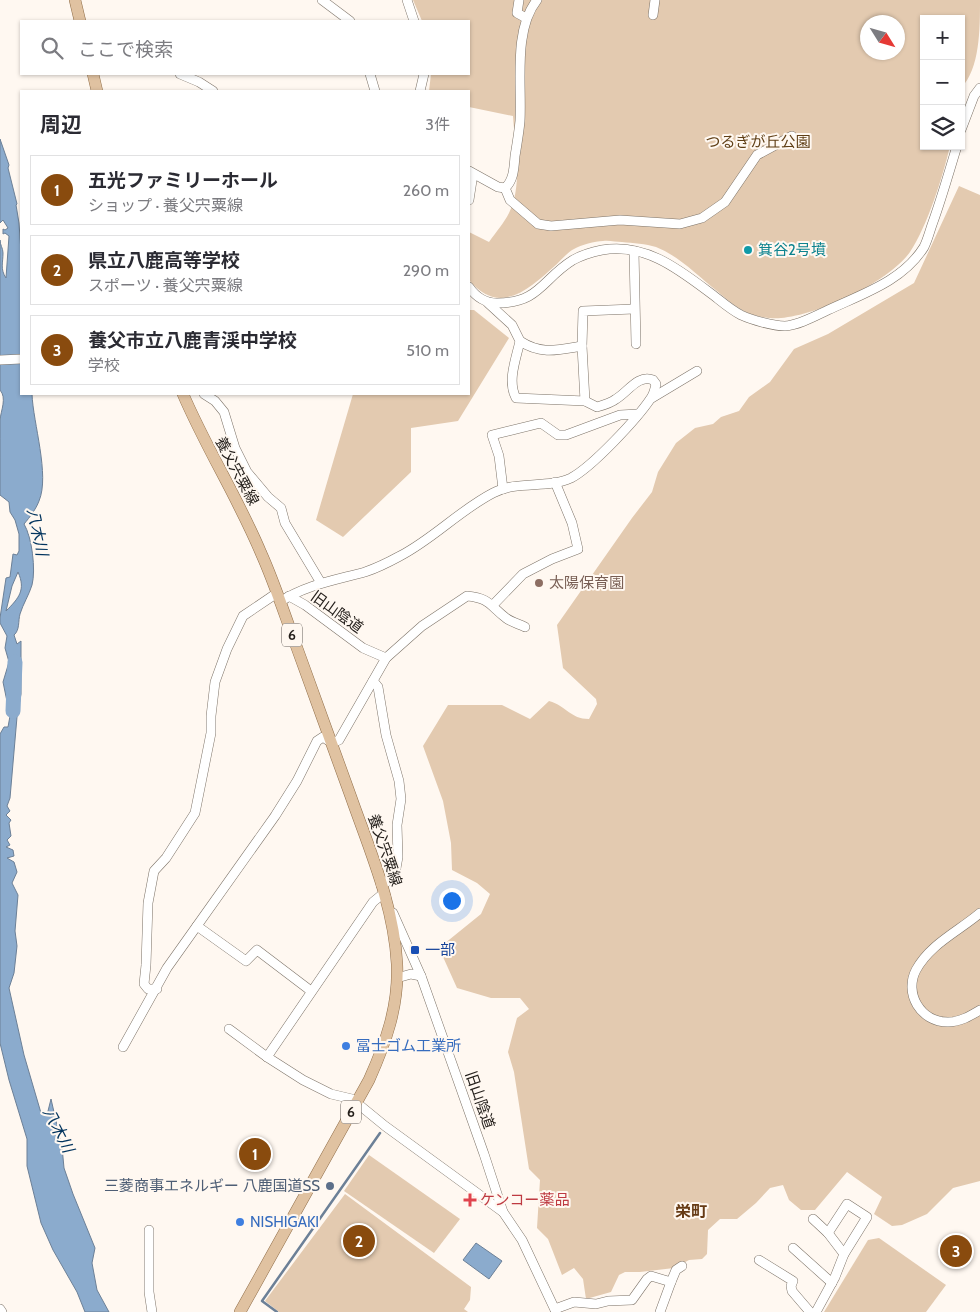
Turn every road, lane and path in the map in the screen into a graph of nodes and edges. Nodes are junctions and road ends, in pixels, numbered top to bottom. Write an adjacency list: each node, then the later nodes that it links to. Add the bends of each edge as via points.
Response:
1 (75, 0): 9 (main road)
2 (322, 0): 10 (street)
3 (407, 0): 11 (street)
4 (519, 0): 8 (street, via 517,13)
5 (537, 0): 8 (street)
6 (654, 0): 7 (street)
7 (653, 15)
8 (526, 18): 26 (street, via 522,42 520,122 510,184)
9 (80, 20)
10 (349, 20)
11 (414, 20)
12 (93, 75): 17 (main road)
13 (182, 75): 18 (street)
14 (370, 75): 19 (street)
15 (424, 75): 20 (street)
16 (980, 88): 21 (street)
17 (97, 90)
18 (211, 90)
19 (375, 90)
20 (420, 90)
21 (965, 120)
22 (792, 136): 26 (street, via 757,156 725,202 702,218 680,224 620,220 551,226 538,224 510,200)
23 (956, 150): 27 (street, via 925,245 914,260 889,280 811,319 786,326 744,316 680,270)
24 (471, 172): 25 (street); 26 (street)
25 (470, 186)
26 (505, 188)
27 (634, 251): 29 (street, via 604,250 588,254 573,260 535,294 519,301); 30 (street)
28 (470, 288): 29 (street)
29 (488, 303): 31 (street, via 512,325)
30 (634, 308): 32 (street); 33 (street, via 583,311)
31 (520, 341): 33 (street, via 531,349 549,351); 40 (street, via 513,368 512,390 516,398)
32 (636, 344)
33 (582, 346): 40 (street)
34 (20, 359): 35 (street)
35 (0, 360)
36 (697, 371): 39 (street)
37 (182, 395): 45 (main road, 養父宍粟線 / 6)
38 (206, 395): 44 (street, 旧山陰道, via 224,412 235,448 247,472 281,508 285,523)
39 (652, 398): 40 (street, via 656,384 648,378 639,380 610,403 598,407); 41 (street)
40 (585, 401)
41 (638, 414): 42 (street, via 597,458 571,478); 43 (street, via 620,415 566,435 558,435 541,423 492,434 499,456)
42 (555, 482): 43 (street); 46 (street, via 572,523 578,549 524,574)
43 (503, 489): 44 (street, via 470,507 401,556 368,571)
44 (321, 583): 45 (street, 旧山陰道)
45 (282, 597): 48 (street, 旧山陰道, via 305,605 362,648); 50 (main road, 養父宍粟線 / 6); 56 (street, via 243,616 227,649 215,682 210,733 195,813 154,871 148,903 144,984 148,990)
46 (493, 605): 47 (street, via 506,619); 48 (street, via 479,597 468,596 422,626)
47 (525, 627)
48 (386, 658): 49 (street)
49 (373, 681): 50 (street, via 339,740); 51 (street, via 378,687 386,735 400,781 401,799 395,874)
50 (332, 743): 51 (main road, 養父宍粟線 / 6); 53 (street, via 323,737 317,741 275,816)
51 (383, 889): 54 (street, 旧山陰道); 55 (main road, 養父宍粟線 / 6, via 393,932); 57 (street)
52 (980, 913): 58 (street, via 932,949 912,980 912,991 920,1009 938,1021 959,1021)
53 (197, 926): 56 (street, via 167,968); 57 (street, via 246,960 257,950)
54 (421, 976): 55 (street, via 412,974); 63 (street, 旧山陰道)
55 (397, 978): 62 (main road, 養父宍粟線 / 6, via 392,1020 383,1048)
56 (157, 989): 60 (street)
57 (311, 992): 61 (street)
58 (980, 1010)
59 (229, 1029): 61 (street)
60 (123, 1047)
61 (267, 1057): 62 (street, via 303,1080)
62 (356, 1103): 63 (street); 77 (main road, 養父宍粟線 / 6)
63 (503, 1212): 74 (street, 旧山陰道, via 522,1240)
64 (814, 1219): 66 (street)
65 (149, 1230): 76 (street)
66 (828, 1233): 68 (street); 68 (street, via 847,1204 867,1217)
67 (794, 1248): 72 (street)
68 (844, 1254): 72 (street)
69 (759, 1260): 79 (street, via 793,1281 792,1291)
70 (682, 1266): 71 (street, via 676,1270)
71 (671, 1282): 74 (street, via 651,1276 632,1300 596,1304 574,1302); 78 (street)
72 (832, 1283): 80 (street)
73 (0, 1309): 75 (street)
74 (556, 1310)
75 (2, 1312)
76 (152, 1312)
77 (240, 1312)
78 (660, 1312)
79 (810, 1312)
80 (816, 1312)

